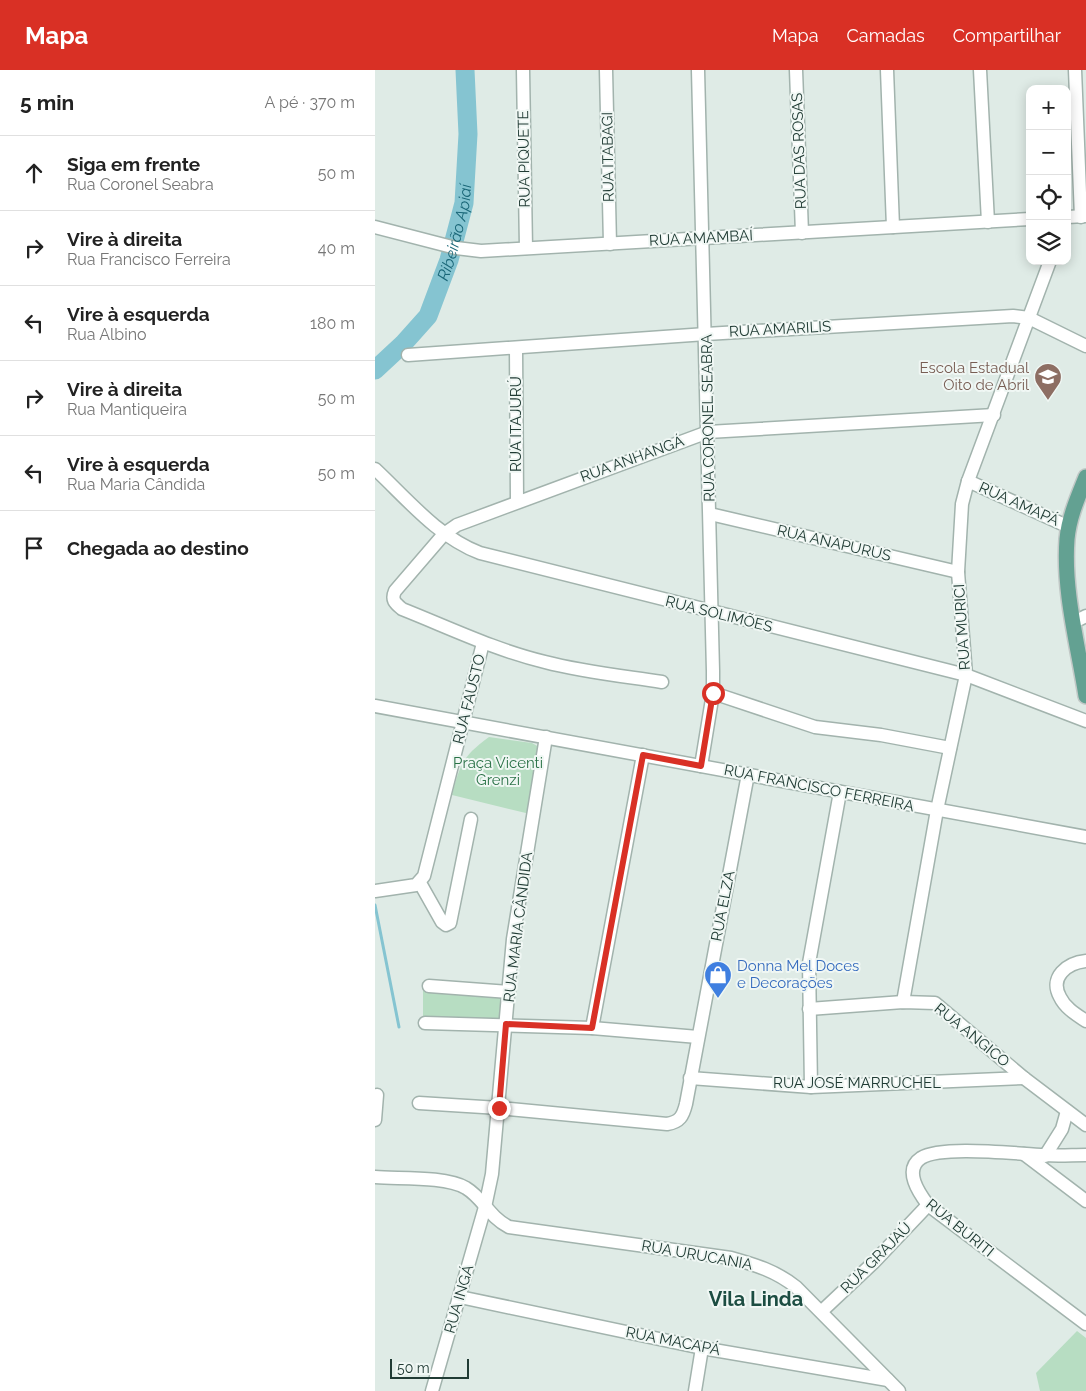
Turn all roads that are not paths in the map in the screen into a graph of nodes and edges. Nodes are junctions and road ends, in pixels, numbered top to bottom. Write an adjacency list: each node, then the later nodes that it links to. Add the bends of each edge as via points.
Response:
1 (523, 70): 17 (street, RUA PIQUETE)
2 (606, 70): 16 (street, RUA ITABAGI)
3 (698, 70): 15 (street, RUA CORONEL SEABRA)
4 (796, 70): 14 (street, RUA DAS ROSAS)
5 (887, 70): 13 (street)
6 (980, 70): 11 (street)
7 (1075, 70): 8 (street)
8 (1084, 216): 9 (street)
9 (1071, 217)
10 (1026, 219): 11 (street, RUA AMAMBAÍ)
11 (988, 222): 13 (street, RUA AMAMBAÍ)
12 (375, 227): 17 (street, RUA AMAMBAÍ, via 453,248 481,251)
13 (893, 227): 14 (street, RUA AMAMBAÍ)
14 (802, 232): 15 (street, RUA AMAMBAÍ)
15 (703, 238): 16 (street, RUA AMAMBAÍ); 20 (street, RUA CORONEL SEABRA)
16 (610, 244): 17 (street, RUA AMAMBAÍ)
17 (526, 248)
18 (1049, 265): 19 (street, RUA MURICI)
19 (1029, 318): 20 (street, RUA AMARILIS, via 1006,316); 21 (street, RUA AMARILIS); 24 (street, RUA MURICI)
20 (706, 334): 22 (street, RUA AMARILIS); 25 (street, RUA CORONEL SEABRA)
21 (1086, 346)
22 (516, 348): 23 (street, RUA AMARILIS); 29 (street, RUA ITAJURÚ)
23 (408, 355)
24 (994, 416): 25 (street, RUA ANHANGÁ); 28 (street, RUA MURICI)
25 (707, 432): 29 (street, RUA ANHANGÁ); 30 (street, RUA CORONEL SEABRA)
26 (375, 469): 32 (street, RUA SOLIMÕES)
27 (1086, 477): 31 (main road)
28 (968, 481): 31 (street, RUA AMAPÁ); 33 (street, RUA MURICI, via 962,504)
29 (517, 501): 32 (street, RUA ANHANGÁ, via 457,525)
30 (710, 514): 33 (street, RUA ANAPURUS); 34 (street, RUA CORONEL SEABRA)
31 (1069, 527): 35 (main road, via 1068,579)
32 (444, 534): 34 (street, RUA SOLIMÕES, via 480,553); 36 (street, RUA ANHANGÁ, via 395,591 394,603)
33 (958, 572): 37 (street, RUA MURICI)
34 (712, 612): 37 (street, RUA SOLIMÕES); 39 (street, RUA CORONEL SEABRA)
35 (1080, 619): 40 (main road)
36 (483, 644): 38 (street, via 547,663); 43 (street, RUA FAUSTO)
37 (966, 675): 42 (street, RUA SOLIMÕES); 45 (street, RUA MURICI)
38 (662, 682)
39 (713, 693): 45 (street, via 815,727); 47 (street, RUA CORONEL SEABRA)
40 (1086, 696)
41 (375, 706): 43 (street, RUA FRANCISCO FERREIRA)
42 (1086, 721)
43 (464, 723): 44 (street, RUA FRANCISCO FERREIRA); 53 (street, RUA FAUSTO, via 428,864)
44 (546, 737): 46 (street, RUA FRANCISCO FERREIRA); 57 (street, RUA MARIA CÂNDIDA, via 513,939)
45 (950, 748): 50 (street, RUA MURICI)
46 (643, 755): 47 (street, RUA FRANCISCO FERREIRA); 63 (street)
47 (701, 766): 48 (street, RUA FRANCISCO FERREIRA)
48 (748, 774): 49 (street, RUA FRANCISCO FERREIRA); 64 (street, RUA ELZA)
49 (840, 792): 50 (street, RUA FRANCISCO FERREIRA); 59 (street, via 809,964)
50 (937, 810): 52 (street, RUA FRANCISCO FERREIRA); 58 (street, RUA MURICI)
51 (471, 820): 53 (street, via 450,922 446,925)
52 (1086, 837)
53 (419, 883): 54 (street)
54 (375, 891)
55 (1086, 961): 60 (street, via 1067,966 1059,974 1057,983 1060,998)
56 (429, 986): 57 (street)
57 (509, 992): 62 (street, RUA MARIA CÂNDIDA)
58 (903, 1002): 59 (street, RUA ANGICO); 66 (street, RUA ANGICO, via 939,1005)
59 (809, 1009): 67 (street)
60 (1086, 1021)
61 (425, 1023): 62 (street)
62 (506, 1024): 63 (street); 70 (street, RUA MARIA CÂNDIDA)
63 (592, 1028): 64 (street)
64 (698, 1037): 65 (street, RUA ELZA)
65 (690, 1078): 67 (street, RUA JOSÉ MARRUCHEL); 70 (street, RUA ELZA, via 683,1116 676,1123)
66 (1024, 1078): 67 (street, RUA JOSÉ MARRUCHEL); 71 (street, RUA ANGICO)
67 (811, 1087)
68 (377, 1096): 72 (street)
69 (419, 1102): 70 (street)
70 (499, 1108): 80 (street, RUA MARIA CÂNDIDA)
71 (1067, 1110): 73 (street, RUA ANGICO); 76 (street, via 1062,1129)
72 (375, 1120)
73 (1086, 1125)
74 (1024, 1154): 76 (street, RUA BURITI); 78 (street); 79 (street, RUA BURITI, via 933,1153 921,1158 916,1163 915,1188)
75 (1086, 1155): 76 (street, RUA BURITI)
76 (1045, 1156)
77 (375, 1178): 80 (street, RUA URUCANIA, via 459,1185 475,1195)
78 (1086, 1201)
79 (928, 1205): 82 (street, RUA GRAJAÚ); 83 (street, RUA BURITI)
80 (485, 1207): 81 (street, RUA INGÁ); 82 (street, RUA URUCANIA, via 496,1220 509,1227 731,1258 763,1267 781,1275)
81 (460, 1297): 84 (street, RUA MACAPÁ); 86 (street, RUA INGÁ)
82 (822, 1311): 85 (street, RUA URUCANIA)
83 (1086, 1324)
84 (702, 1348): 85 (street, RUA MACAPÁ); 87 (street)
85 (888, 1380): 88 (street, RUA URUCANIA)
86 (432, 1391)
87 (695, 1391)
88 (899, 1391)

